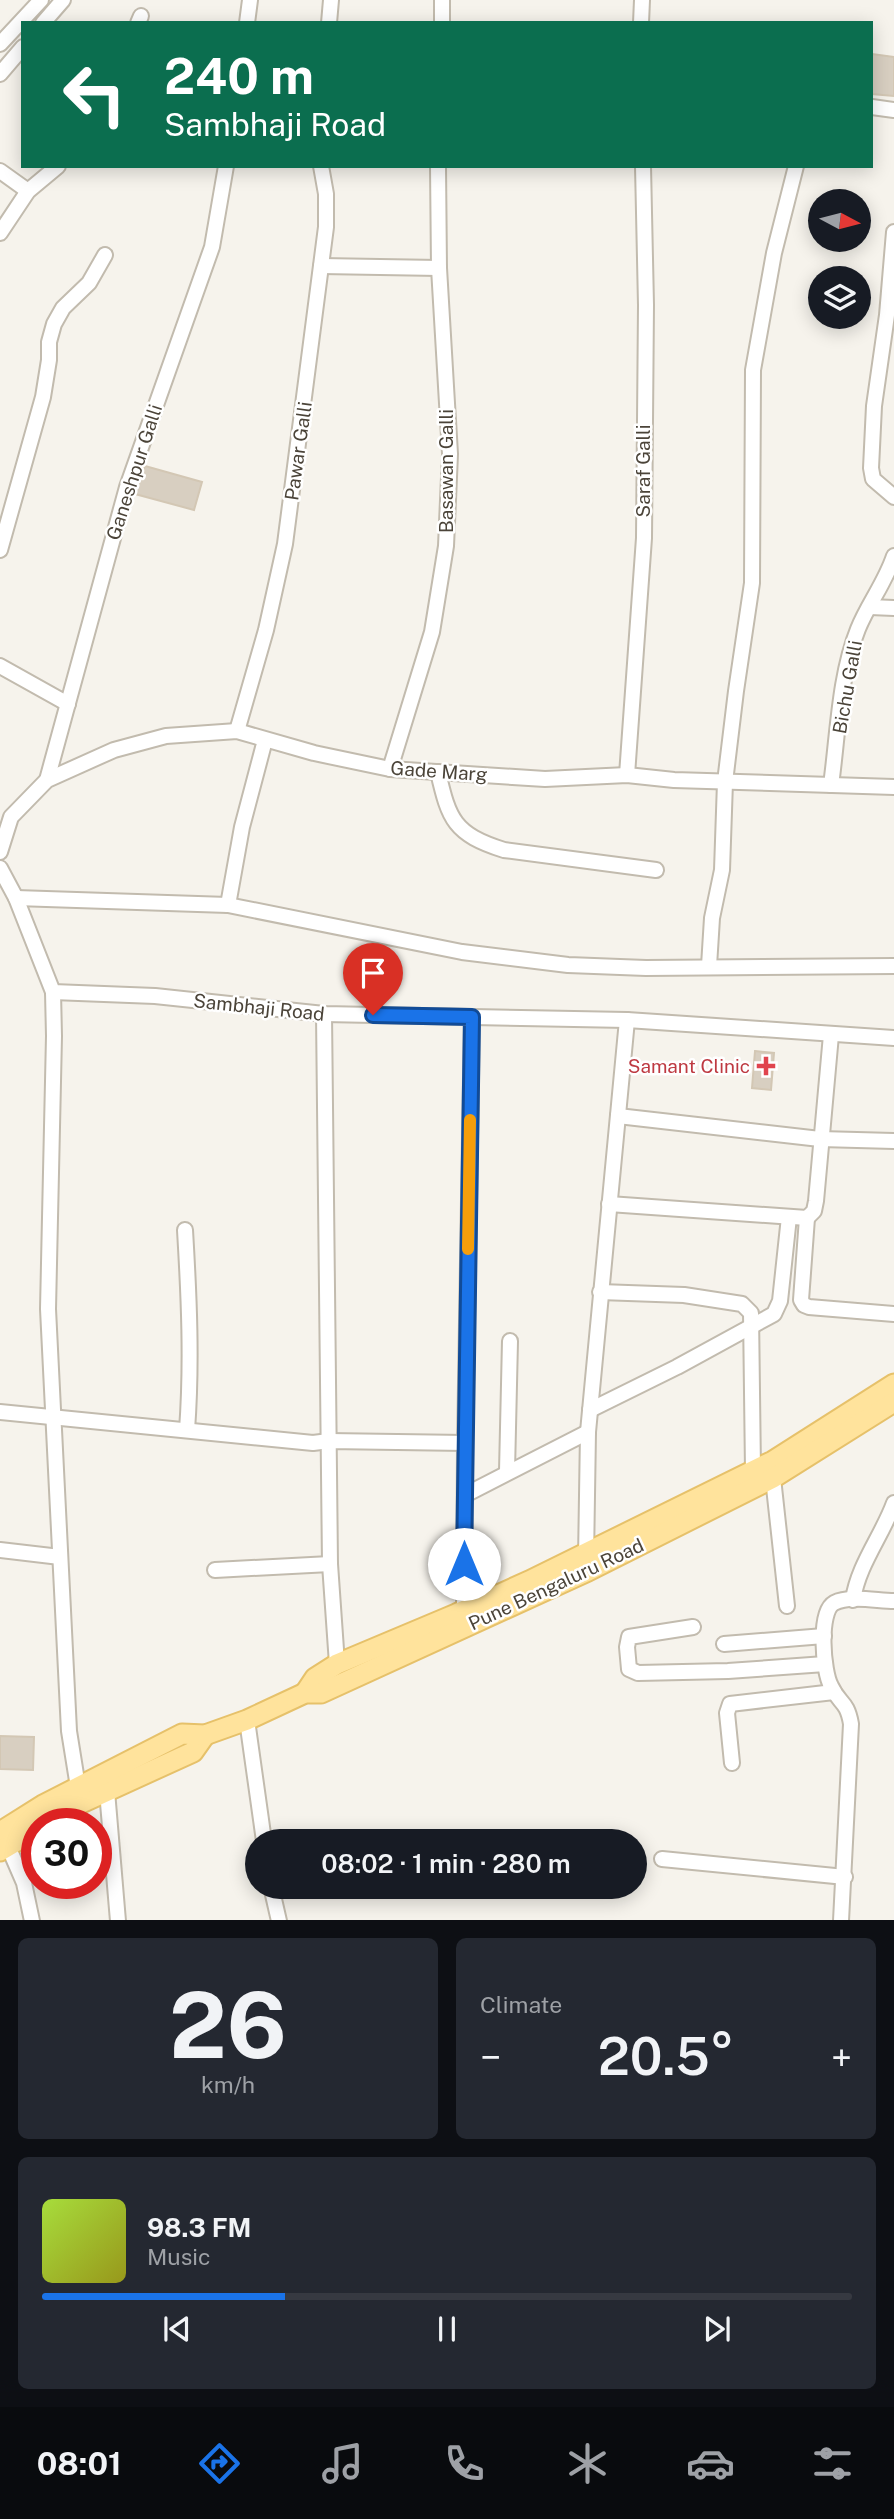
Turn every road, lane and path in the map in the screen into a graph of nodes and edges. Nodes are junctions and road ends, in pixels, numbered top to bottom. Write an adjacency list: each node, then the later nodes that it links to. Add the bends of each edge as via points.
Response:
1 (41, 0): 8 (street)
2 (62, 0): 9 (street)
3 (250, 0): 10 (street)
4 (331, 0): 11 (street)
5 (442, 0): 12 (street)
6 (642, 0): 13 (street)
7 (21, 21): 14 (street)
8 (21, 21)
9 (45, 21)
10 (247, 21)
11 (329, 21)
12 (442, 21)
13 (641, 21)
14 (0, 44)
15 (21, 49): 16 (street)
16 (0, 74)
17 (873, 107): 18 (street)
18 (894, 110)
19 (56, 168): 26 (street)
20 (226, 168): 38 (street, Ganeshpur Galli, via 212,247 127,487)
21 (321, 168): 30 (street, Pawar Galli, via 326,216)
22 (438, 168): 31 (street, Basawan Galli)
23 (643, 168): 43 (street, Saraf Galli, via 643,538)
24 (795, 168): 45 (street, via 774,253 753,370 752,583)
25 (0, 171): 26 (street)
26 (28, 191): 28 (street)
27 (894, 232): 32 (street, via 871,468 873,479)
28 (0, 233)
29 (105, 255): 33 (street, via 89,283 63,308 54,324 43,397)
30 (321, 266): 31 (street); 39 (street, Pawar Galli, via 285,544)
31 (439, 268): 41 (street, Basawan Galli, via 450,454 446,546 432,632)
32 (894, 497)
33 (0, 550)
34 (894, 556): 35 (street, Bichu Galli)
35 (870, 607): 36 (street); 46 (street, Bichu Galli, via 848,660)
36 (894, 608)
37 (0, 666): 38 (street)
38 (68, 704): 44 (street, Ganeshpur Galli)
39 (237, 731): 40 (street, Gade Marg); 44 (street, Gade Marg, via 166,736 114,750)
40 (265, 740): 41 (street, Gade Marg); 53 (street)
41 (390, 769): 42 (street, Gade Marg)
42 (438, 772): 43 (street, Gade Marg, via 545,779); 51 (street, via 446,808 457,826 481,842 504,850)
43 (627, 775): 45 (street, Gade Marg)
44 (47, 780): 48 (street, Gade Marg)
45 (725, 782): 46 (street, Gade Marg); 54 (street, via 724,846)
46 (831, 785): 47 (street, Gade Marg)
47 (894, 787)
48 (6, 814): 49 (street)
49 (0, 852)
50 (0, 868): 52 (street)
51 (656, 870)
52 (16, 898): 53 (street); 56 (street)
53 (228, 905): 54 (street, via 475,954 568,965)
54 (709, 966): 55 (street)
55 (894, 966)
56 (53, 992): 57 (street, Sambhaji Road, via 155,996); 77 (street, via 48,1309)
57 (324, 1014): 58 (street, Sambhaji Road); 80 (street)
58 (472, 1017): 59 (street, Sambhaji Road); 81 (street)
59 (627, 1020): 60 (street, Sambhaji Road); 62 (street)
60 (831, 1035): 61 (street, Sambhaji Road); 63 (street)
61 (894, 1038)
62 (618, 1116): 63 (street); 65 (street)
63 (820, 1139): 64 (street); 67 (street, via 816,1201)
64 (894, 1141)
65 (609, 1204): 66 (street); 69 (street)
66 (789, 1217): 67 (street); 71 (street, via 778,1309)
67 (807, 1218): 70 (street, via 804,1305)
68 (185, 1230): 78 (street, via 191,1327)
69 (600, 1292): 71 (street, via 734,1302 751,1313); 75 (street)
70 (894, 1314)
71 (752, 1325): 75 (street); 83 (street)
72 (510, 1341): 82 (street)
73 (894, 1384): 83 (main road)
74 (894, 1402): 84 (main road, Pune Bengaluru Road)
75 (590, 1410): 79 (street)
76 (0, 1412): 77 (street)
77 (54, 1418): 78 (street); 88 (street)
78 (187, 1430): 80 (street)
79 (588, 1432): 82 (street); 89 (street)
80 (329, 1441): 81 (street); 90 (street)
81 (465, 1443): 85 (street)
82 (507, 1471): 85 (street)
83 (753, 1471): 89 (main road)
84 (773, 1478): 89 (main road, Pune Bengaluru Road); 94 (street)
85 (465, 1495): 95 (street)
86 (894, 1503): 92 (street, via 860,1572)
87 (0, 1550): 88 (street)
88 (60, 1557): 106 (street, via 69,1731)
89 (587, 1562): 95 (main road); 102 (main road, Pune Bengaluru Road, via 321,1693)
90 (330, 1564): 91 (street); 99 (street)
91 (215, 1570)
92 (853, 1600): 93 (street); 97 (street, via 828,1608)
93 (894, 1601)
94 (787, 1606)
95 (464, 1611): 99 (main road)
96 (693, 1627): 100 (street, via 629,1637 629,1669 638,1673 728,1671)
97 (824, 1636): 98 (street); 100 (street)
98 (724, 1644)
99 (337, 1664): 102 (main road, via 315,1678)
100 (825, 1664): 101 (street)
101 (834, 1692): 105 (street, via 730,1704); 113 (street, via 849,1709 851,1724)
102 (305, 1693): 103 (main road, Pune Bengaluru Road)
103 (247, 1720): 104 (main road, Pune Bengaluru Road); 109 (street)
104 (205, 1735): 106 (main road, Pune Bengaluru Road, via 182,1734); 107 (main road, Pune Bengaluru Road, via 193,1752)
105 (732, 1763)
106 (78, 1787): 111 (main road, Pune Bengaluru Road, via 43,1805)
107 (107, 1791): 108 (main road, Pune Bengaluru Road); 116 (street)
108 (72, 1808)
109 (262, 1829)
110 (21, 1836): 111 (main road)
111 (3, 1843): 115 (street, via 24,1883)
112 (662, 1859): 113 (street)
113 (845, 1877): 118 (street)
114 (274, 1899): 117 (street)
115 (32, 1920)
116 (118, 1920)
117 (279, 1920)
118 (841, 1920)

